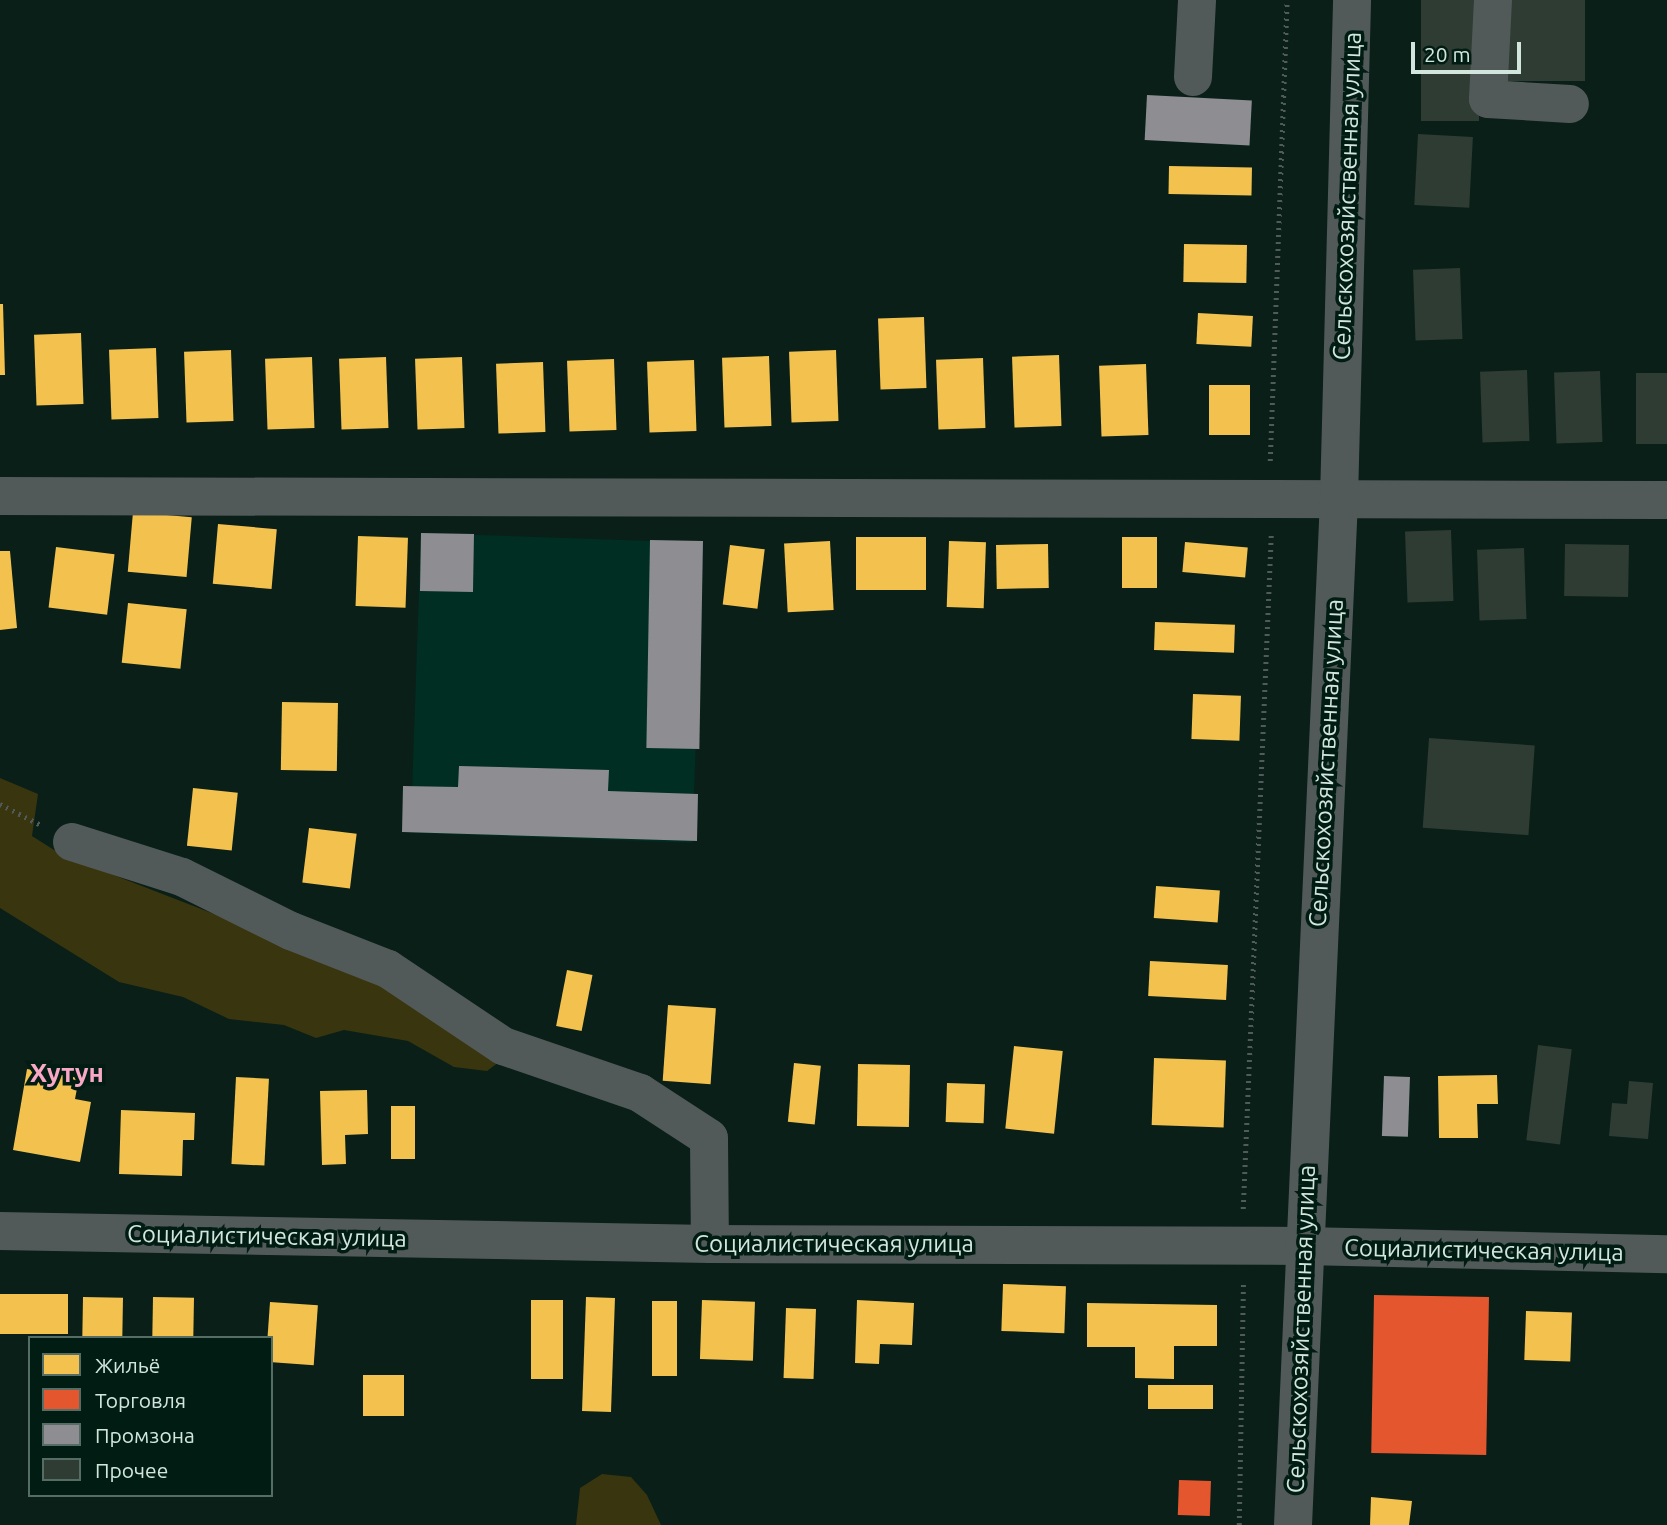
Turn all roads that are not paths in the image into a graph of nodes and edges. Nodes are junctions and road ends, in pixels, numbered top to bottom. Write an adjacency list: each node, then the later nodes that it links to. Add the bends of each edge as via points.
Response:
1 (1197, 0): 4 (street)
2 (1352, 0): 7 (street, Сельскохозяйственная улица)
3 (1493, 0): 5 (street, via 1488,99)
4 (1192, 77)
5 (1570, 104)
6 (0, 496): 7 (street)
7 (1339, 499): 8 (street); 12 (street, Сельскохозяйственная улица)
8 (1667, 500)
9 (72, 842): 11 (street, via 182,877 292,931 388,969 503,1046 640,1093 709,1138)
10 (0, 1231): 11 (street, Социалистическая улица)
11 (710, 1244): 12 (street, Социалистическая улица)
12 (1304, 1246): 13 (street, Социалистическая улица); 14 (street, Сельскохозяйственная улица)
13 (1667, 1254)
14 (1293, 1525)

